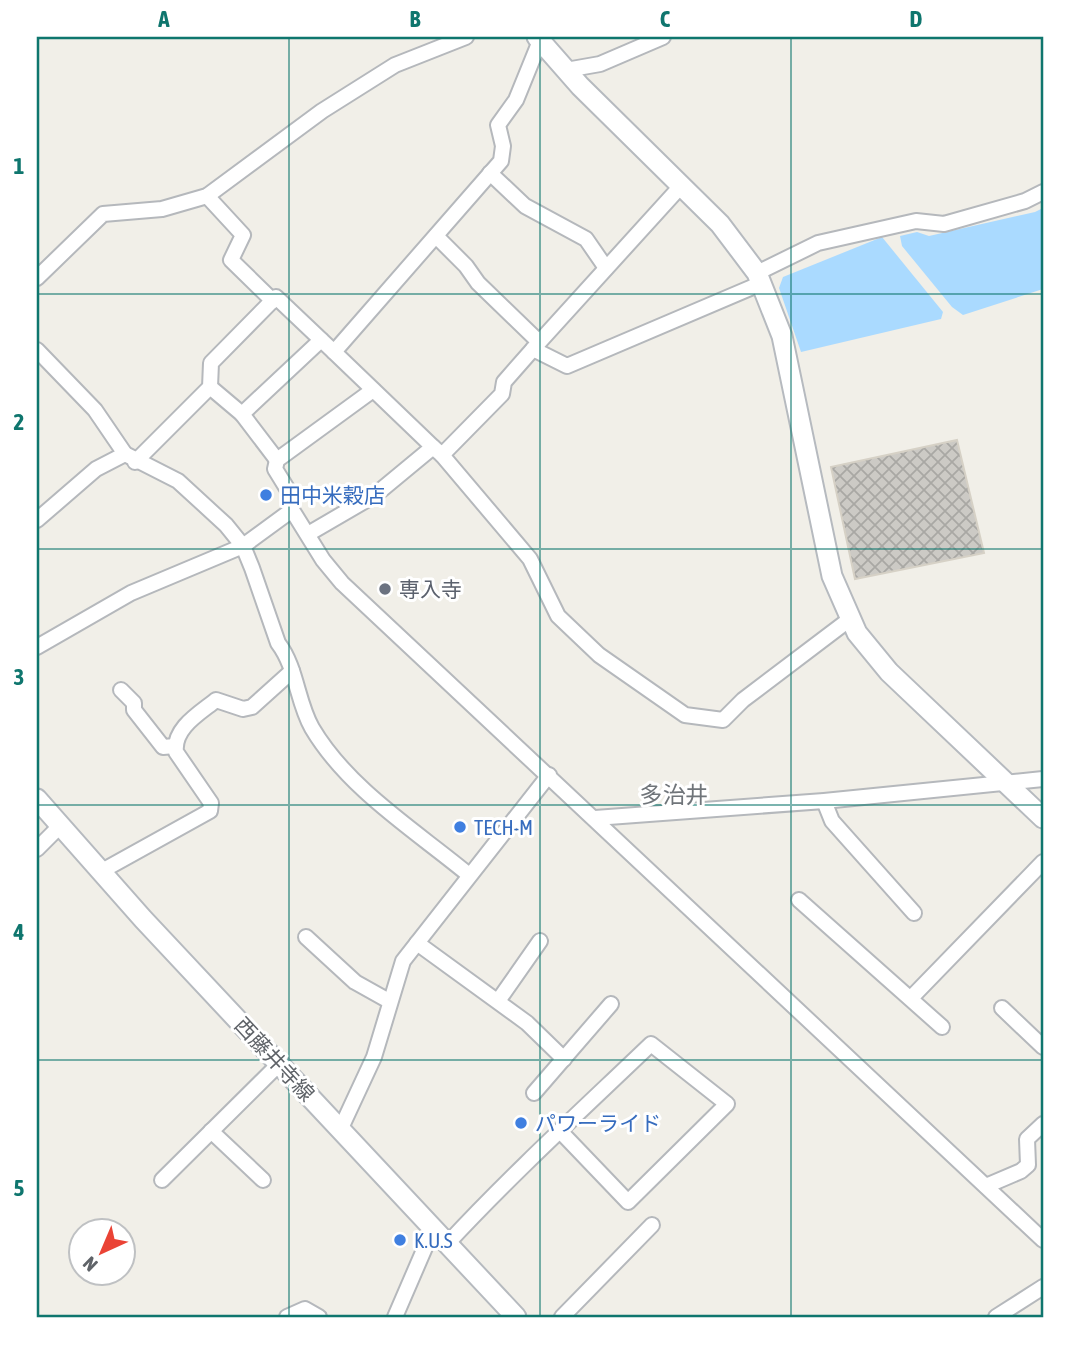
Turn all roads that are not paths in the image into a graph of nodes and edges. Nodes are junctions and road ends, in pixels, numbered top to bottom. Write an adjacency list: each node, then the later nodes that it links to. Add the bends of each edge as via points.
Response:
1 (466, 37): 8 (street, via 395,65 322,111)
2 (663, 37): 4 (street, via 600,64)
3 (539, 39): 4 (street); 5 (street, via 516,100 498,125 501,161)
4 (566, 70): 6 (street)
5 (490, 173): 9 (street); 10 (street, via 525,206 586,239)
6 (681, 186): 10 (street); 12 (street, via 720,224)
7 (1043, 192): 12 (street, via 944,224 916,221 818,243)
8 (207, 196): 11 (street, via 162,209 103,214); 13 (street, via 243,235 231,260)
9 (436, 236): 15 (street); 17 (street)
10 (606, 268): 15 (street)
11 (37, 278)
12 (760, 278): 15 (street, via 567,366); 28 (street, via 782,337 832,576)
13 (273, 300): 14 (street, via 276,297); 18 (street, via 211,363)
14 (321, 340): 17 (street); 20 (street)
15 (536, 346): 21 (street, via 504,382 502,394)
16 (37, 350): 22 (street, via 94,410)
17 (334, 352): 19 (street)
18 (211, 387): 20 (street); 22 (street)
19 (373, 390): 21 (street); 23 (street)
20 (242, 414): 23 (street)
21 (437, 451): 26 (street); 28 (street, via 530,559 558,616 598,655 685,715 723,720)
22 (130, 458): 25 (street, via 96,469); 27 (street, via 178,481 208,506)
23 (277, 460): 24 (street, via 275,469 291,495)
24 (292, 510): 26 (street); 27 (street)
25 (37, 520)
26 (308, 534): 33 (street, via 342,583)
27 (243, 547): 29 (street, via 131,593); 30 (street)
28 (850, 620): 35 (street, via 890,672)
29 (37, 647)
30 (292, 671): 32 (street, via 252,707 243,709 216,699 180,731); 44 (street, via 311,726 330,754 367,792)
31 (121, 690): 32 (street, via 163,747)
32 (175, 746): 43 (street, via 211,803 210,811)
33 (549, 775): 38 (street); 44 (street)
34 (1043, 779): 35 (street)
35 (1004, 782): 37 (street); 39 (street)
36 (37, 799): 40 (street, 西藤井寺線)
37 (824, 801): 38 (street); 46 (street, via 832,821)
38 (595, 818): 66 (street)
39 (1043, 818)
40 (60, 826): 41 (street); 43 (street, 西藤井寺線)
41 (37, 849)
42 (1043, 862): 50 (street)
43 (100, 872): 58 (street, 西藤井寺線)
44 (469, 875): 49 (street)
45 (799, 900): 50 (street)
46 (914, 913)
47 (306, 937): 51 (street, via 355,982)
48 (540, 942): 52 (street)
49 (417, 943): 51 (street, via 403,961); 52 (street)
50 (911, 998): 55 (street)
51 (389, 1001): 61 (street, via 374,1057)
52 (498, 1001): 57 (street)
53 (611, 1004): 57 (street)
54 (1002, 1008): 56 (street)
55 (942, 1027)
56 (1043, 1047)
57 (565, 1059): 59 (street)
58 (280, 1063): 61 (street, 西藤井寺線); 62 (street)
59 (534, 1093)
60 (1043, 1124): 66 (street, via 1027,1139 1028,1165)
61 (341, 1128): 68 (street, 西藤井寺線)
62 (211, 1131): 64 (street); 65 (street)
63 (560, 1131): 63 (street, via 628,1202 727,1104 651,1044); 70 (street)
64 (162, 1180)
65 (262, 1180)
66 (986, 1186): 69 (street)
67 (652, 1225): 76 (street)
68 (433, 1229): 70 (street, 西藤井寺線); 74 (street)
69 (1043, 1240)
70 (447, 1244): 75 (street, 西藤井寺線)
71 (1043, 1287): 77 (street)
72 (287, 1317): 73 (street, via 305,1309)
73 (318, 1317)
74 (395, 1317)
75 (516, 1317)
76 (562, 1317)
77 (996, 1317)

